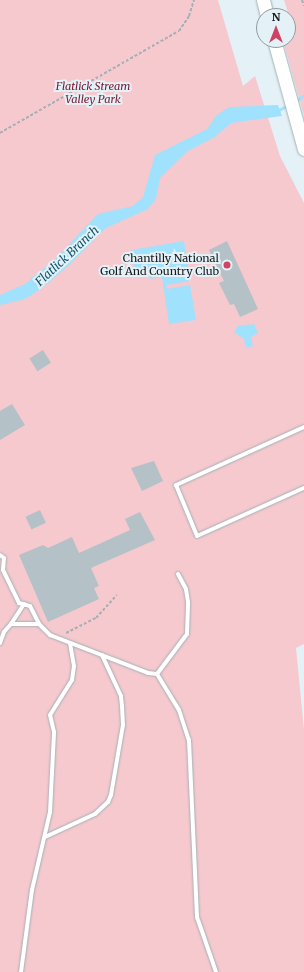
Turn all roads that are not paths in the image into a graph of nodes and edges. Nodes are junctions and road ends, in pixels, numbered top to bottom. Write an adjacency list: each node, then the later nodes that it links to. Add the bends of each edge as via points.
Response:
1 (276, 48): 2 (main road)
2 (304, 149)
3 (304, 427): 4 (lane, via 176,485 197,536)
4 (304, 488)
5 (0, 555): 7 (lane, via 4,558 4,570 19,603)
6 (178, 574): 13 (lane, via 186,589 188,602 187,634)
7 (24, 604): 8 (lane); 9 (lane, via 30,606)
8 (11, 624): 9 (lane); 10 (lane, via 4,632)
9 (39, 624): 11 (lane, via 56,638)
10 (0, 643)
11 (70, 643): 12 (lane); 14 (lane, via 74,666 72,680 50,715 54,732 53,777)
12 (102, 656): 13 (lane); 14 (lane, via 121,696 122,706 123,725 111,795 108,802 95,814)
13 (157, 674): 16 (lane, via 179,710 189,740 197,917)
14 (45, 837): 15 (lane, via 32,890)
15 (21, 972)
16 (216, 972)

